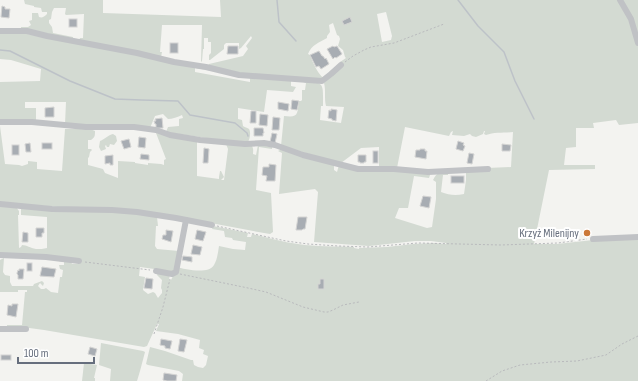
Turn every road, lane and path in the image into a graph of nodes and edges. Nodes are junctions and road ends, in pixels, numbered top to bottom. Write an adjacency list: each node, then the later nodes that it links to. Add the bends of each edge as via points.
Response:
1 (620, 0): 4 (street, via 631,19)
2 (444, 24): 5 (path, via 394,43 364,50)
3 (0, 31): 5 (street, via 27,31 239,75 322,81)
4 (638, 43)
5 (341, 65)
6 (0, 122): 7 (street)
7 (14, 122): 8 (street); 9 (street, via 32,122 46,126 55,122 94,128 161,131 201,141 264,143 358,169 428,172)
8 (17, 130)
9 (488, 169)
10 (0, 204): 11 (street, via 137,212)
11 (186, 220): 12 (street); 18 (street, via 176,272)
12 (212, 225): 14 (path, via 286,241 368,247 418,243 558,243)
13 (638, 237): 14 (street)
14 (594, 239)
15 (0, 255): 16 (street)
16 (79, 261): 17 (path)
17 (156, 271): 18 (street)
18 (173, 273): 19 (path, via 266,292 303,307 324,312); 22 (path)
19 (359, 302)
20 (0, 329): 21 (street)
21 (26, 329)
22 (154, 334)
23 (638, 336): 24 (path, via 606,355 577,361 520,365 502,371)
24 (486, 381)

